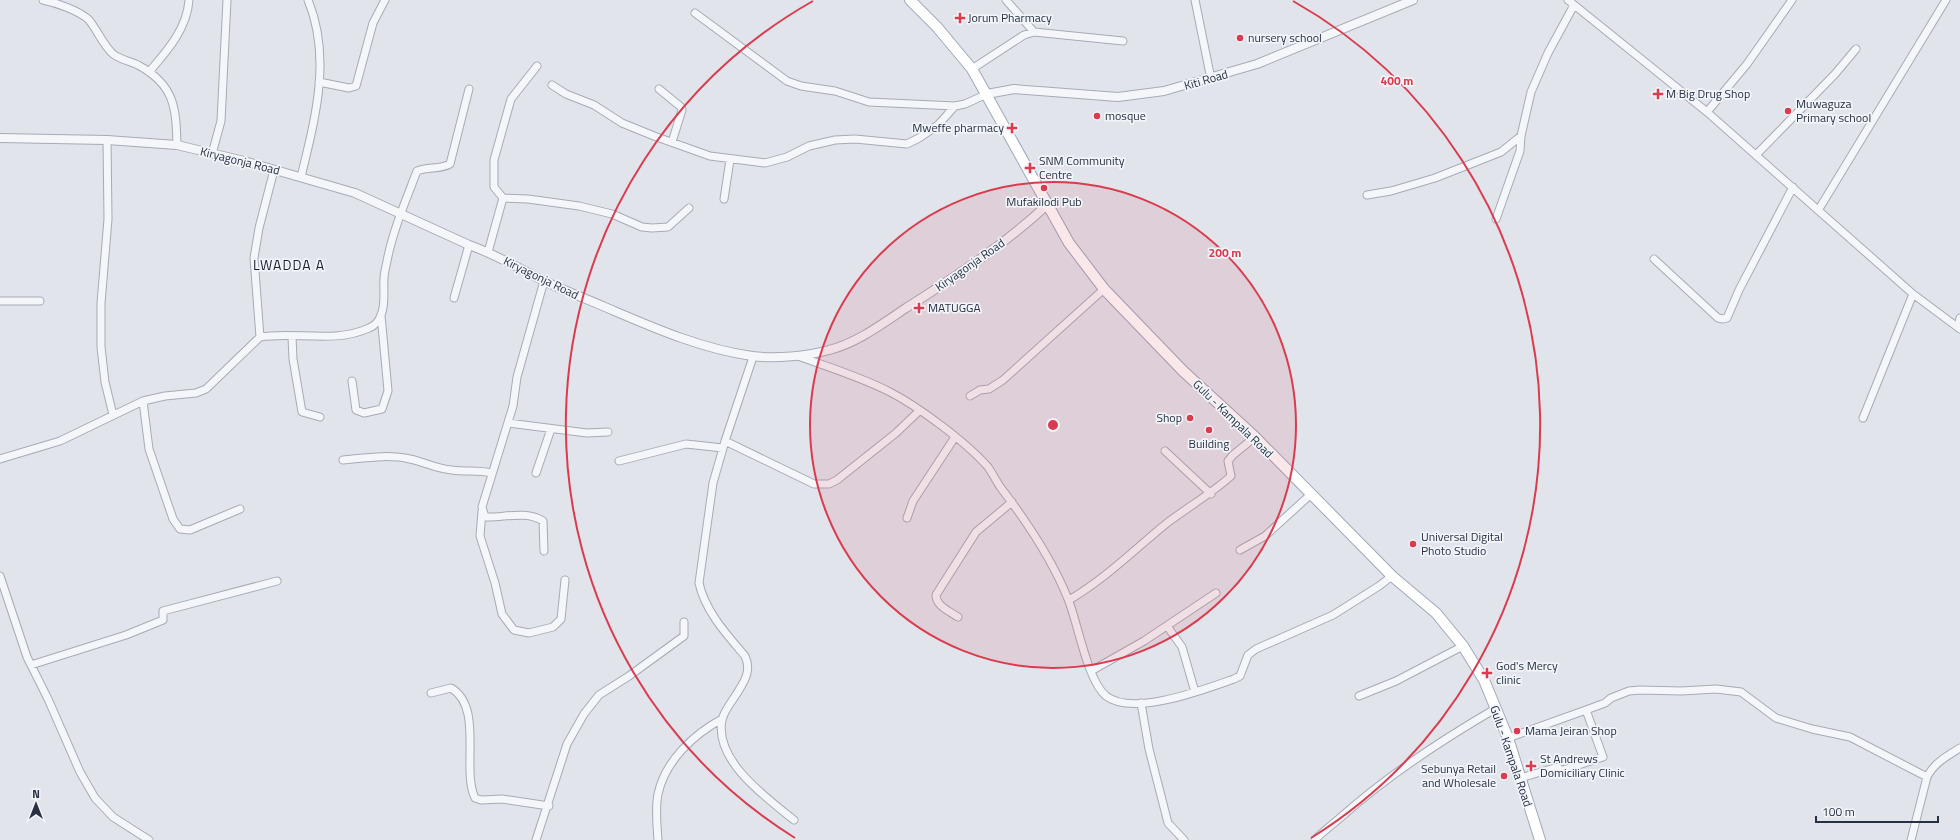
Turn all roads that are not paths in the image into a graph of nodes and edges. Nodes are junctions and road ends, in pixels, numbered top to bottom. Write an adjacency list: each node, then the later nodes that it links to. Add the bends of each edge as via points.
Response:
1 (43, 0): 20 (street, via 89,20 98,36 115,55)
2 (189, 0): 20 (street, via 188,10 177,37)
3 (227, 0): 34 (street, via 220,121)
4 (308, 0): 22 (street, via 319,44)
5 (385, 0): 22 (street, via 373,23 356,86 349,88)
6 (910, 0): 19 (main road, Gulu - Kampala Road, via 937,27)
7 (1006, 0): 15 (street)
8 (1195, 0): 21 (street)
9 (1413, 0): 21 (street, Kiti Road, via 1257,64)
10 (1568, 0): 13 (street)
11 (1792, 0): 28 (street, via 1747,64)
12 (1946, 0): 45 (street)
13 (1574, 6): 28 (street); 29 (street, via 1548,53 1531,92)
14 (695, 13): 27 (street, via 787,81 801,86 836,91 869,102)
15 (1034, 32): 16 (street); 19 (street, via 1016,40)
16 (1123, 41)
17 (1856, 49): 35 (street)
18 (537, 66): 41 (street, via 511,99 494,160 494,187)
19 (972, 69): 26 (main road, Gulu - Kampala Road)
20 (149, 72): 33 (street, via 174,102)
21 (1211, 79): 26 (street, Kiti Road, via 1164,91 1118,97 1014,89)
22 (319, 82): 38 (street, via 317,113)
23 (552, 85): 32 (street, via 566,94 594,105 634,129)
24 (469, 88): 46 (street, via 450,164 417,171)
25 (659, 89): 32 (street, via 682,110)
26 (987, 94): 27 (street); 43 (main road, Gulu - Kampala Road)
27 (955, 106): 36 (street, via 938,125 907,144 855,139 835,140 809,146 787,157 765,162)
28 (1707, 112): 35 (street)
29 (1521, 136): 40 (street, via 1501,152 1435,178); 47 (street, via 1520,151)
30 (0, 138): 31 (street, Kiryagonja Road)
31 (107, 140): 33 (street, Kiryagonja Road); 68 (street, via 108,218 101,303 101,347 105,382)
32 (672, 142): 36 (street, via 710,156)
33 (177, 145): 34 (street, Kiryagonja Road)
34 (212, 154): 37 (street, Kiryagonja Road)
35 (1756, 155): 39 (street)
36 (730, 160): 42 (street)
37 (274, 170): 38 (street, Kiryagonja Road); 60 (street, via 259,228 253,269)
38 (301, 177): 46 (street, Kiryagonja Road, via 355,193)
39 (1793, 187): 45 (street); 50 (street, via 1726,318 1718,318)
40 (1367, 195)
41 (503, 198): 44 (street, via 579,206 652,228 668,227); 49 (street)
42 (724, 199)
43 (1047, 205): 52 (main road, Gulu - Kampala Road, via 1069,243); 62 (street, Kiryagonja Road, via 984,256 860,338 830,350)
44 (689, 208)
45 (1819, 209): 53 (street)
46 (402, 213): 48 (street, Kiryagonja Road); 57 (street, via 390,244)
47 (1496, 219)
48 (469, 245): 49 (street, Kiryagonja Road); 54 (street)
49 (488, 252): 51 (street, Kiryagonja Road)
50 (1654, 259)
51 (544, 281): 63 (street, Kiryagonja Road, via 690,341); 71 (street, via 517,377)
52 (1104, 289): 65 (street, via 1002,380 989,389 980,390); 75 (main road, Gulu - Kampala Road, via 1183,371)
53 (1913, 294): 59 (street); 70 (street)
54 (454, 298)
55 (0, 301): 56 (street)
56 (40, 301)
57 (381, 315): 61 (street, via 376,324 353,333); 64 (street, via 388,390 382,409 364,413 356,410)
58 (1960, 318): 59 (street)
59 (1959, 328)
60 (260, 337): 61 (street); 66 (street, via 206,389 196,394 165,396)
61 (292, 337): 69 (street, via 302,412)
62 (798, 356): 63 (street, Kiryagonja Road); 67 (street, via 891,392)
63 (753, 357): 76 (street)
64 (352, 382)
65 (970, 396)
66 (143, 401): 68 (street); 86 (street, via 149,449 173,519 180,529 190,530)
67 (918, 411): 74 (street); 76 (street, via 878,448 829,484 814,484)
68 (113, 415): 78 (street, via 60,441)
69 (320, 417)
70 (1863, 418)
71 (508, 423): 72 (street); 81 (street)
72 (551, 429): 73 (street, via 587,433); 82 (street)
73 (608, 432)
74 (955, 437): 85 (street, via 988,468); 88 (street, via 913,501)
75 (1254, 438): 83 (street, via 1228,461 1232,476); 84 (main road, Gulu - Kampala Road)
76 (724, 445): 80 (street, via 686,444); 109 (street, via 713,483 699,582 708,607 745,656 748,664 746,677)
77 (1165, 452): 83 (street)
78 (0, 459)
79 (343, 460): 81 (street, via 391,457 412,459 433,467)
80 (619, 461)
81 (492, 473): 87 (street)
82 (536, 473)
83 (1211, 494): 96 (street, via 1173,519 1100,579)
84 (1310, 495): 89 (street, via 1265,536); 92 (main road, Gulu - Kampala Road)
85 (1012, 502): 96 (street, via 1050,560); 97 (street, via 976,532 936,594 936,599 941,605)
86 (240, 509)
87 (482, 511): 90 (street, via 485,517 537,517 543,521); 93 (street, via 480,536 502,614 514,630 529,633 553,627 561,619)
88 (907, 518)
89 (1240, 550)
90 (544, 551)
91 (0, 576): 101 (street)
92 (1392, 576): 100 (main road, Gulu - Kampala Road, via 1436,613); 103 (street, via 1333,615 1256,649 1248,655 1240,676)
93 (565, 580)
94 (277, 581): 101 (street, via 163,611 163,620 126,635)
95 (1216, 593): 99 (street)
96 (1069, 600): 102 (street)
97 (958, 617)
98 (684, 622): 114 (street, via 684,636 599,695 584,714 567,744)
99 (1167, 626): 102 (street); 103 (street, via 1182,647)
100 (1463, 646): 105 (street, via 1396,681); 107 (main road, Gulu - Kampala Road, via 1484,680)
101 (31, 665): 116 (street, via 80,772 95,798 113,817)
102 (1091, 671): 106 (street, via 1099,688 1107,696 1130,704)
103 (1195, 692): 106 (street)
104 (431, 693): 114 (street, via 451,688 459,692 470,724 471,782 475,798)
105 (1359, 696)
106 (1141, 703): 119 (street, via 1149,749 1168,823)
107 (1495, 709): 110 (main road, Gulu - Kampala Road); 120 (street, via 1449,735 1399,770)
108 (1586, 710): 110 (street); 112 (street, via 1629,691 1716,689 1741,692 1776,718 1850,737); 113 (street, via 1603,757 1560,771 1558,766)
109 (722, 719): 115 (street, via 723,740 736,766 757,791); 118 (street, via 703,729 663,778 656,812)
110 (1508, 738): 113 (main road, Gulu - Kampala Road)
111 (1960, 748): 112 (street, via 1934,765)
112 (1927, 777): 122 (street)
113 (1520, 778): 121 (main road, Gulu - Kampala Road)
114 (549, 806): 117 (street)
115 (794, 820)
116 (149, 840)
117 (536, 840)
118 (658, 840)
119 (1184, 840)
120 (1315, 840)
121 (1540, 840)
122 (1911, 840)

